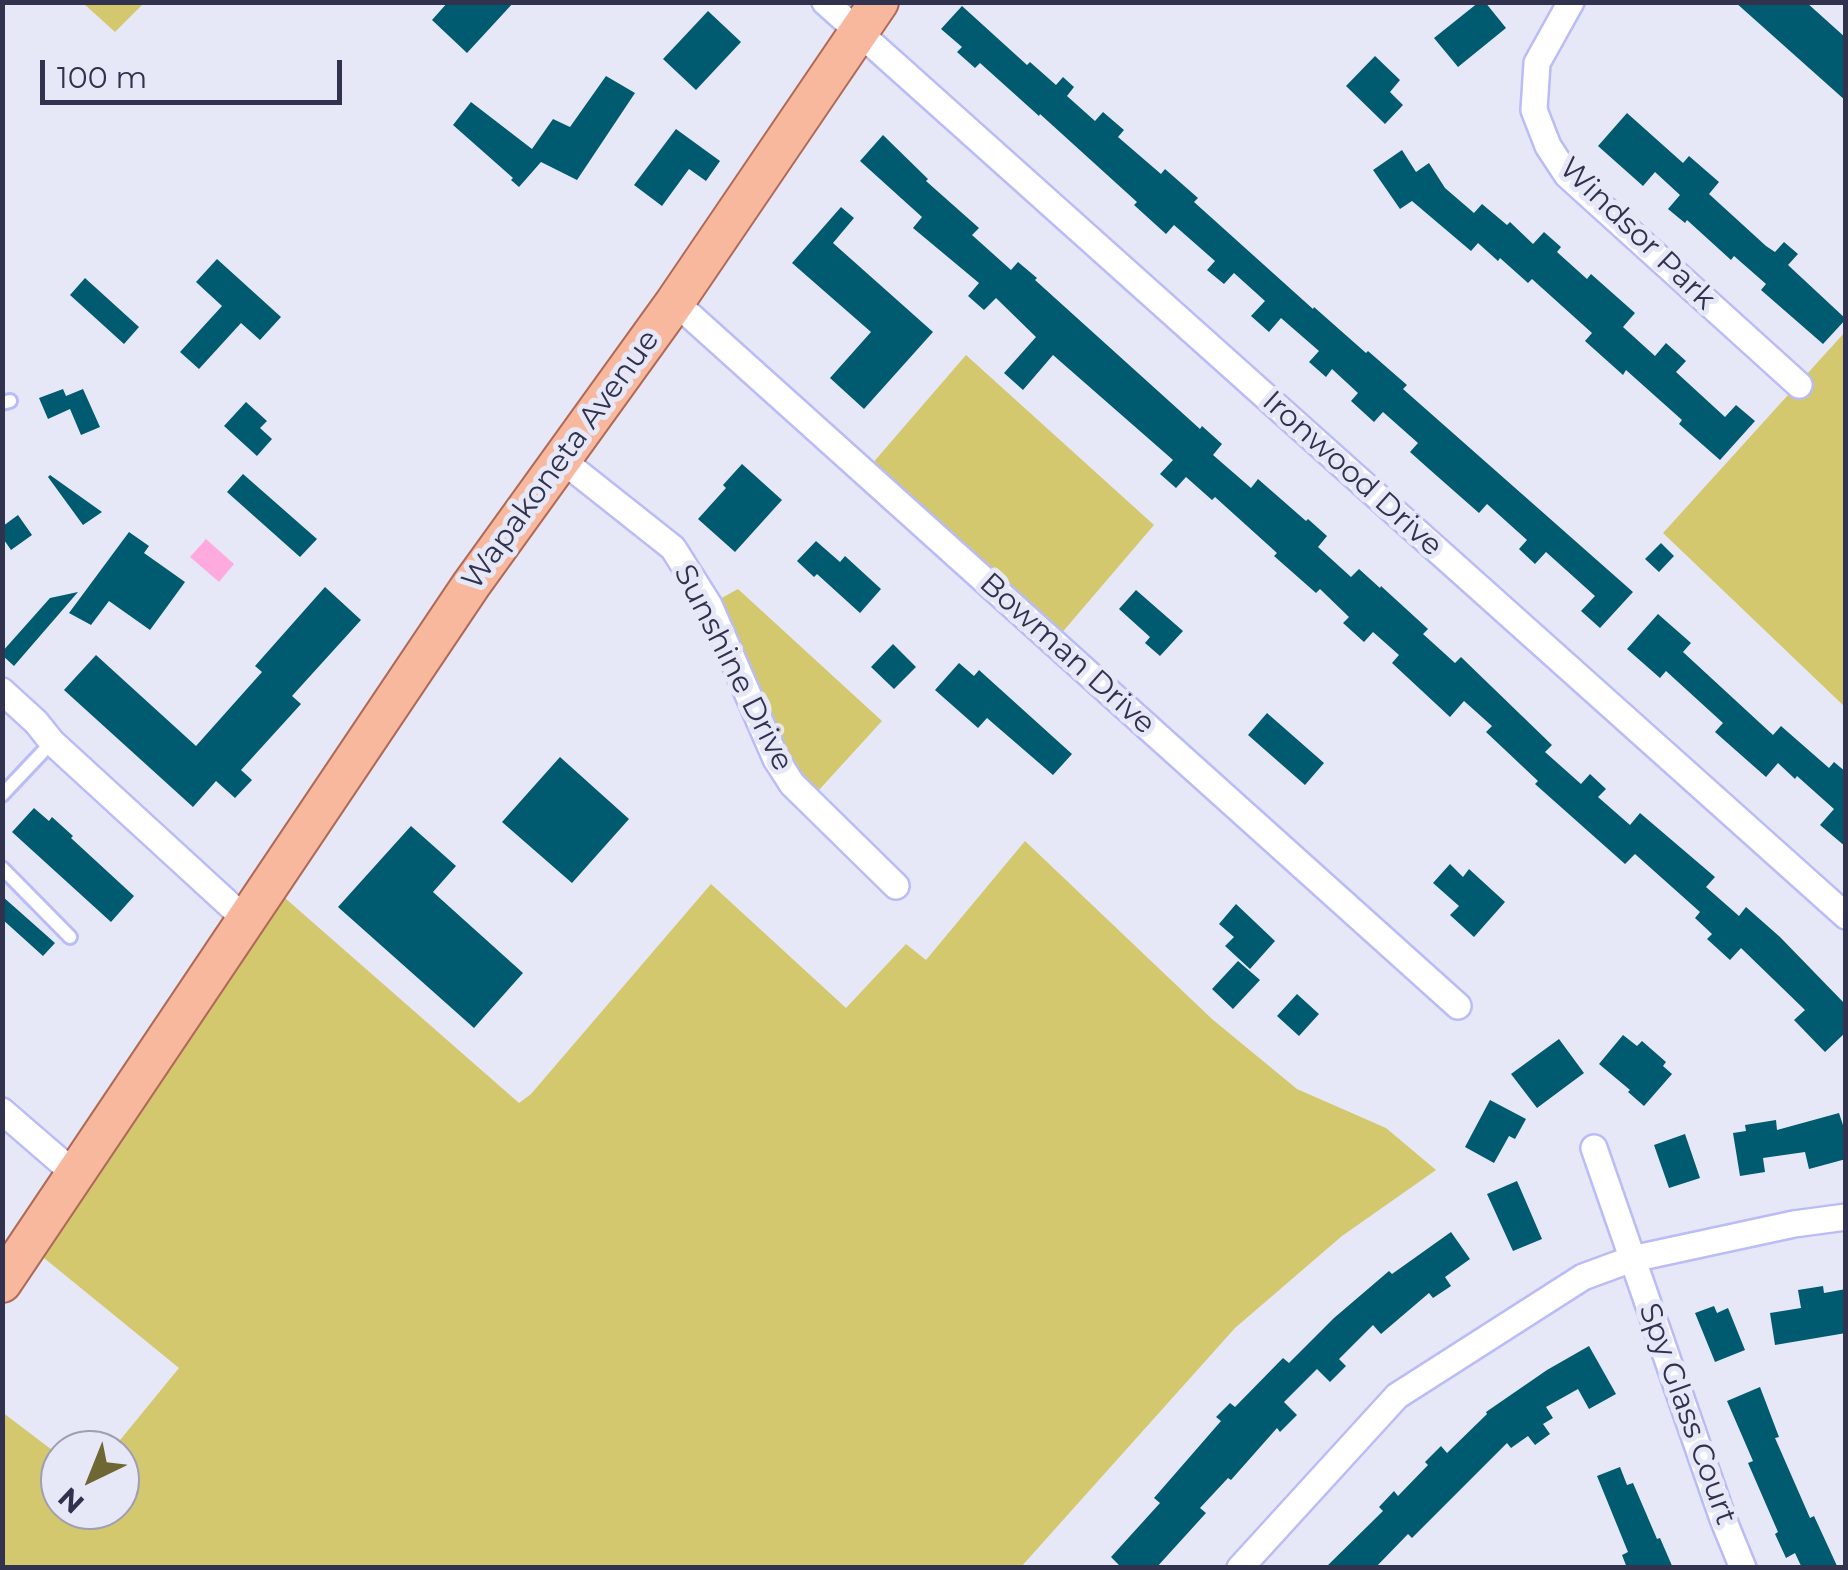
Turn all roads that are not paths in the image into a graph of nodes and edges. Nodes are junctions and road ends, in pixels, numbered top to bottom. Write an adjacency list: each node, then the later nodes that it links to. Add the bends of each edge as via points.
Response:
1 (825, 2): 3 (street, Ironwood Drive)
2 (1571, 2): 5 (street, Windsor Park, via 1537,63 1534,110 1548,146 1568,175)
3 (869, 17): 4 (main road, Wapakoneta Avenue); 12 (street, Ironwood Drive)
4 (675, 302): 6 (main road, Wapakoneta Avenue); 15 (street, Bowman Drive)
5 (1799, 385)
6 (562, 460): 11 (street, Sunshine Drive, via 673,548 708,606 776,760); 13 (main road, Wapakoneta Avenue)
7 (2, 692): 8 (street)
8 (52, 742): 9 (lane); 13 (street)
9 (2, 795)
10 (2, 868): 14 (lane)
11 (896, 886)
12 (1846, 916)
13 (244, 919): 18 (main road, Wapakoneta Avenue)
14 (70, 937)
15 (1458, 1006)
16 (2, 1111): 18 (street)
17 (1594, 1148): 20 (street, Spy Glass Court)
18 (76, 1175): 21 (main road, Wapakoneta Avenue)
19 (1846, 1217): 20 (street)
20 (1632, 1259): 22 (street, via 1583,1277 1397,1396); 23 (street, Spy Glass Court)
21 (2, 1283)
22 (1240, 1568)
23 (1744, 1568)

